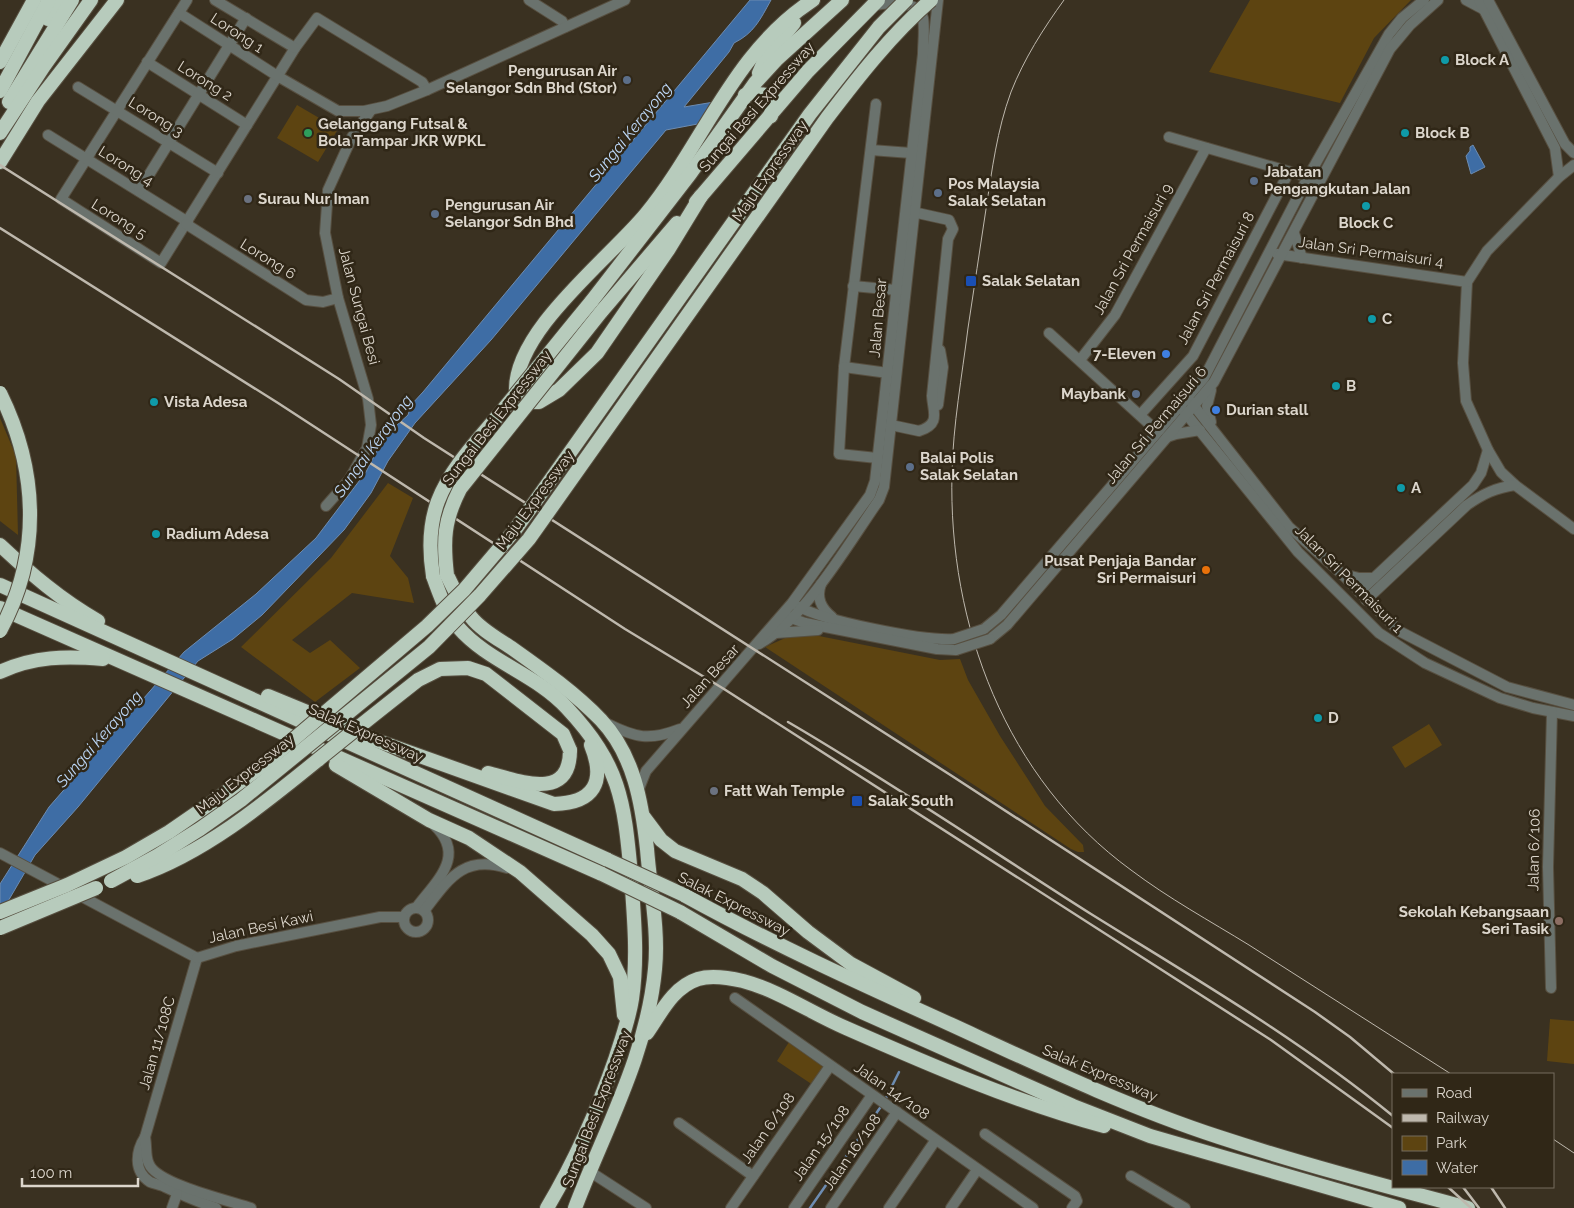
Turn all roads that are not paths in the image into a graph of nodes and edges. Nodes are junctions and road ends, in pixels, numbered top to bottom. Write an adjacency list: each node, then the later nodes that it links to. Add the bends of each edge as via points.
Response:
1 (24, 0): 27 (highway)
2 (34, 0): 31 (highway)
3 (49, 0): 31 (highway)
4 (61, 0): 31 (highway)
5 (72, 0): 45 (highway)
6 (92, 0): 45 (highway)
7 (117, 0): 55 (highway, via 38,102)
8 (187, 0): 24 (street)
9 (215, 0): 25 (street)
10 (529, 0): 26 (street, via 562,21)
11 (625, 0): 26 (street)
12 (813, 0): 63 (highway, via 790,14 746,62 674,177 646,214 546,321 517,374 516,391 524,402 539,402 559,390 597,353 668,250)
13 (818, 0): 33 (highway, via 786,30 766,57)
14 (842, 0): 33 (highway, Sungai Besi Expressway, via 788,48)
15 (906, 0): 138 (highway, Maju Expressway, bridge, via 879,27 810,114 515,530 464,590 394,655 262,766 169,832 67,885)
16 (931, 0): 136 (highway, Maju Expressway, bridge, via 870,62 827,118 529,539 480,595 429,647 241,800 157,856)
17 (938, 0): 37 (street, Jalan Besar)
18 (1424, 0): 59 (street, Jalan Sri Permaisuri 6, via 1389,34)
19 (1438, 0): 61 (street, Jalan Sri Permaisuri 6, via 1410,25 1390,49)
20 (1466, 0): 23 (street)
21 (1479, 0): 23 (street)
22 (874, 3): 37 (street, Jalan Besar, via 896,1 913,4 921,11 924,18); 43 (highway, Sungai Besi Expressway, via 808,71)
23 (1489, 4): 52 (street, via 1565,144); 60 (street, via 1555,148)
24 (179, 14): 28 (street, Lorong 1); 30 (street)
25 (246, 18): 28 (street); 29 (street)
26 (565, 27): 35 (street)
27 (0, 45)
28 (229, 45): 32 (street, Lorong 1); 38 (street)
29 (295, 48): 32 (street); 35 (street, via 313,20 321,19 422,82)
30 (146, 62): 38 (street, Lorong 2); 41 (street)
31 (6, 66): 36 (highway)
32 (278, 78): 42 (street, via 338,111); 44 (street)
33 (755, 83): 39 (highway, Sungai Besi Expressway)
34 (78, 87): 41 (street, Lorong 3)
35 (427, 90): 42 (street)
36 (0, 91)
37 (923, 93): 53 (street, Jalan Besar); 64 (street, Jalan Besar)
38 (198, 94): 44 (street, Lorong 2); 48 (street)
39 (745, 96): 43 (highway, via 752,93 766,95 772,105); 126 (highway, Sungai Besi Expressway, bridge, via 690,174 473,446 449,479 431,526 429,555 433,576 458,626 486,652 545,690)
40 (876, 104): 51 (street)
41 (117, 110): 48 (street, Lorong 3); 54 (street)
42 (371, 110): 73 (street, Jalan Sungai Besi, via 352,138 328,190 325,233)
43 (771, 116): 63 (highway, Sungai Besi Expressway)
44 (247, 125): 58 (street)
45 (1, 126): 49 (highway)
46 (48, 135): 54 (street, Lorong 4)
47 (1169, 137): 50 (street)
48 (168, 142): 58 (street, Lorong 3); 62 (street)
49 (0, 148)
50 (1206, 148): 57 (street); 75 (street, Jalan Sri Permaisuri 9, via 1116,315)
51 (871, 150): 53 (street); 71 (street)
52 (1574, 152)
53 (910, 153): 72 (street, Jalan Besar)
54 (88, 159): 62 (street, Lorong 4); 65 (street, Lorong 5, via 61,200 161,263)
55 (0, 162)
56 (1574, 165): 60 (street)
57 (1289, 172): 59 (street); 84 (street, Jalan Sri Permaisuri 8, via 1193,356)
58 (218, 173): 65 (street)
59 (1308, 177): 61 (street); 67 (street, Jalan Sri Permaisuri 6)
60 (1559, 177): 70 (street, via 1487,251)
61 (1320, 181): 66 (street, Jalan Sri Permaisuri 6)
62 (139, 191): 65 (street, Lorong 4)
63 (700, 196): 125 (highway, Sungai Besi Expressway, bridge, via 601,312 460,488 445,528 447,575 472,619 552,676)
64 (913, 212): 85 (street, Jalan Besar); 85 (street, via 949,220 953,229 948,239 932,396 936,412 931,424 919,431)
65 (187, 223): 73 (street, Lorong 6, via 306,300 323,302)
66 (1294, 234): 68 (street, Jalan Sri Permaisuri 6); 69 (street)
67 (1270, 252): 68 (street, Jalan Sri Permaisuri 4); 80 (street, Jalan Sri Permaisuri 6, via 1204,378)
68 (1282, 254): 69 (street, Jalan Sri Permaisuri 4); 78 (street, Jalan Sri Permaisuri 6)
69 (1302, 258): 70 (street, Jalan Sri Permaisuri 4)
70 (1467, 282): 90 (street, via 1463,362 1466,401)
71 (853, 286): 72 (street); 76 (street)
72 (896, 290): 77 (street, Jalan Besar)
73 (338, 298): 93 (street, Jalan Sungai Besi, via 368,398 372,425 368,448 349,480)
74 (1049, 333): 75 (street)
75 (1080, 360): 84 (street)
76 (844, 367): 77 (street); 91 (street, via 839,454)
77 (888, 373): 91 (street, Jalan Besar)
78 (1214, 382): 82 (street, Jalan Sri Permaisuri 6); 86 (street, via 1207,406)
79 (0, 393): 112 (highway, bridge, via 25,459 30,512 24,570)
80 (1187, 397): 81 (street, Jalan Sri Permaisuri 6); 82 (street, Jalan Sri Permaisuri 1)
81 (1179, 406): 83 (street, Jalan Sri Permaisuri 1); 88 (street, Jalan Sri Permaisuri 6)
82 (1194, 406): 83 (street, Jalan Sri Permaisuri 6); 86 (street, Jalan Sri Permaisuri 1)
83 (1187, 414): 87 (street, Jalan Sri Permaisuri 1); 89 (street, Jalan Sri Permaisuri 6)
84 (1140, 415): 88 (street)
85 (891, 424): 98 (street, Jalan Besar, via 884,487 879,500)
86 (1214, 428): 97 (street, Jalan Sri Permaisuri 1, via 1289,527)
87 (1200, 430): 89 (street); 102 (street, Jalan Sri Permaisuri 1, via 1298,552)
88 (1157, 431): 116 (street, Jalan Sri Permaisuri 6, bridge, via 1001,615)
89 (1166, 438): 116 (street, Jalan Sri Permaisuri 6, bridge, via 1007,625 990,640)
90 (1488, 450): 92 (street, via 1501,472); 99 (street, via 1481,473 1473,485)
91 (877, 458): 104 (street, Jalan Besar, via 870,495)
92 (1515, 485): 94 (street); 101 (street, via 1483,493 1467,505)
93 (326, 506)
94 (1574, 529)
95 (0, 539): 96 (highway)
96 (2, 548): 113 (highway, via 38,582)
97 (1340, 573): 99 (street); 103 (street, Jalan Sri Permaisuri 1)
98 (823, 578): 106 (street, Jalan Besar); 111 (street, via 820,604)
99 (1374, 578): 103 (street)
100 (0, 585): 108 (highway, Salak Expressway)
101 (1377, 590): 103 (street); 107 (street)
102 (1342, 594): 103 (street); 109 (street, Jalan Sri Permaisuri 1)
103 (1361, 598): 107 (street, Jalan Sri Permaisuri 1); 109 (street)
104 (792, 603): 106 (street, Jalan Sri Permaisuri 6); 110 (street, Jalan Besar)
105 (0, 608): 118 (highway)
106 (802, 608): 110 (street, Jalan Besar); 111 (street, Jalan Sri Permaisuri 6)
107 (1378, 611): 117 (street, Jalan Sri Permaisuri 1, via 1398,631)
108 (66, 615): 113 (highway); 128 (highway, Salak Expressway)
109 (1362, 615): 119 (street, Jalan Sri Permaisuri 1, via 1379,633)
110 (787, 617): 111 (street, Jalan Sri Permaisuri 6); 114 (street, Jalan Besar); 115 (street, Jalan Besar, via 764,633)
111 (835, 624): 114 (street); 116 (street, Jalan Sri Permaisuri 6)
112 (0, 631)
113 (118, 633): 123 (highway)
114 (776, 633): 115 (street, Jalan Besar)
115 (758, 644): 127 (street, Jalan Besar)
116 (955, 645)
117 (1433, 650): 119 (street); 121 (street, Jalan Sri Permaisuri 1, via 1507,687)
118 (114, 660): 120 (highway, via 35,659); 129 (highway)
119 (1425, 663): 122 (street, Jalan Sri Permaisuri 1, via 1500,698)
120 (0, 672)
121 (1574, 705)
122 (1552, 712): 124 (street, Jalan Sri Permaisuri 1); 142 (street, Jalan 6/106, via 1548,867)
123 (309, 714): 128 (highway); 130 (highway)
124 (1574, 716)
125 (602, 721): 127 (street, Jalan Besar, via 644,738 666,735); 131 (highway, Sungai Besi Expressway, via 632,769)
126 (582, 725): 130 (highway, via 596,759 598,774 595,786 586,797 572,804 537,800); 144 (highway, Sungai Besi Expressway, via 616,777 624,808 636,940 632,1001)
127 (683, 728): 131 (street, Jalan Besar, via 646,771)
128 (347, 743): 146 (highway, Salak Expressway, bridge, via 684,895 753,933)
129 (316, 749): 133 (highway, via 344,771); 152 (highway, bridge, via 602,874 680,912 772,966 862,1012 1002,1076)
130 (450, 767): 136 (highway, bridge, via 538,786 562,776 568,768 570,750 563,734 486,674 468,668 440,669 418,680 226,830 169,863 138,876)
131 (638, 791): 132 (highway, Sungai Besi Expressway)
132 (641, 813): 145 (highway, Sungai Besi Expressway, via 655,936 655,968); 146 (highway, via 661,840 675,851 742,879 851,964 955,1019)
133 (429, 820): 135 (highway, via 469,838); 137 (street, via 444,834 450,854 447,866)
134 (3, 854): 141 (street, Jalan Besi Kawi)
135 (520, 872): 137 (street, via 496,864 469,866 456,872); 144 (highway, via 609,954 620,977)
136 (111, 881): 140 (highway, Maju Expressway, bridge)
137 (420, 909): 139 (street, via 408,910); 139 (street, via 428,918 427,925 419,932 405,928)
138 (0, 912)
139 (404, 917): 141 (street, Jalan Besi Kawi, via 380,917 236,946)
140 (0, 928)
141 (197, 958): 153 (street, Jalan 11/108C)
142 (1551, 988)
143 (735, 998): 147 (street, Jalan 14/108)
144 (625, 1028): 166 (highway, Sungai Besi Expressway, via 601,1100)
145 (642, 1040): 152 (highway, via 677,990 698,979 742,981 777,993 840,1026 1002,1094 1066,1116); 156 (highway, Sungai Besi Expressway, via 619,1104)
146 (997, 1046): 178 (highway, Salak Expressway, via 1155,1114 1218,1137 1301,1164)
147 (830, 1066): 148 (street, Jalan 14/108); 157 (street, Jalan 6/108)
148 (876, 1097): 149 (street, Jalan 14/108); 170 (street, Jalan 15/108)
149 (894, 1110): 154 (street, Jalan 14/108); 171 (street, Jalan 16/108)
150 (679, 1123): 157 (street)
151 (986, 1134): 161 (street, via 1075,1196)
152 (1150, 1136): 177 (highway)
153 (145, 1138): 159 (street, Jalan 11/108C, via 138,1148 139,1167 150,1182); 165 (street, Jalan 11/108C, via 149,1165 158,1175 184,1188)
154 (935, 1141): 155 (street, Jalan 14/108); 172 (street)
155 (977, 1170): 160 (street, Jalan 14/108); 173 (street)
156 (589, 1171): 167 (highway, Sungai Besi Expressway); 168 (street)
157 (753, 1176): 169 (street, Jalan 6/108)
158 (1131, 1176): 162 (street)
159 (177, 1194): 163 (street); 164 (street, Jalan 11/108C)
160 (1020, 1199): 174 (street); 175 (street, Jalan 14/108)
161 (1074, 1204)
162 (1169, 1204): 176 (street)
163 (172, 1208)
164 (216, 1208)
165 (251, 1208)
166 (547, 1208)
167 (575, 1208)
168 (646, 1208)
169 (731, 1208)
170 (794, 1208)
171 (831, 1208)
172 (889, 1208)
173 (951, 1208)
174 (1013, 1208)
175 (1033, 1208)
176 (1185, 1208)
177 (1399, 1208)
178 (1468, 1208)

